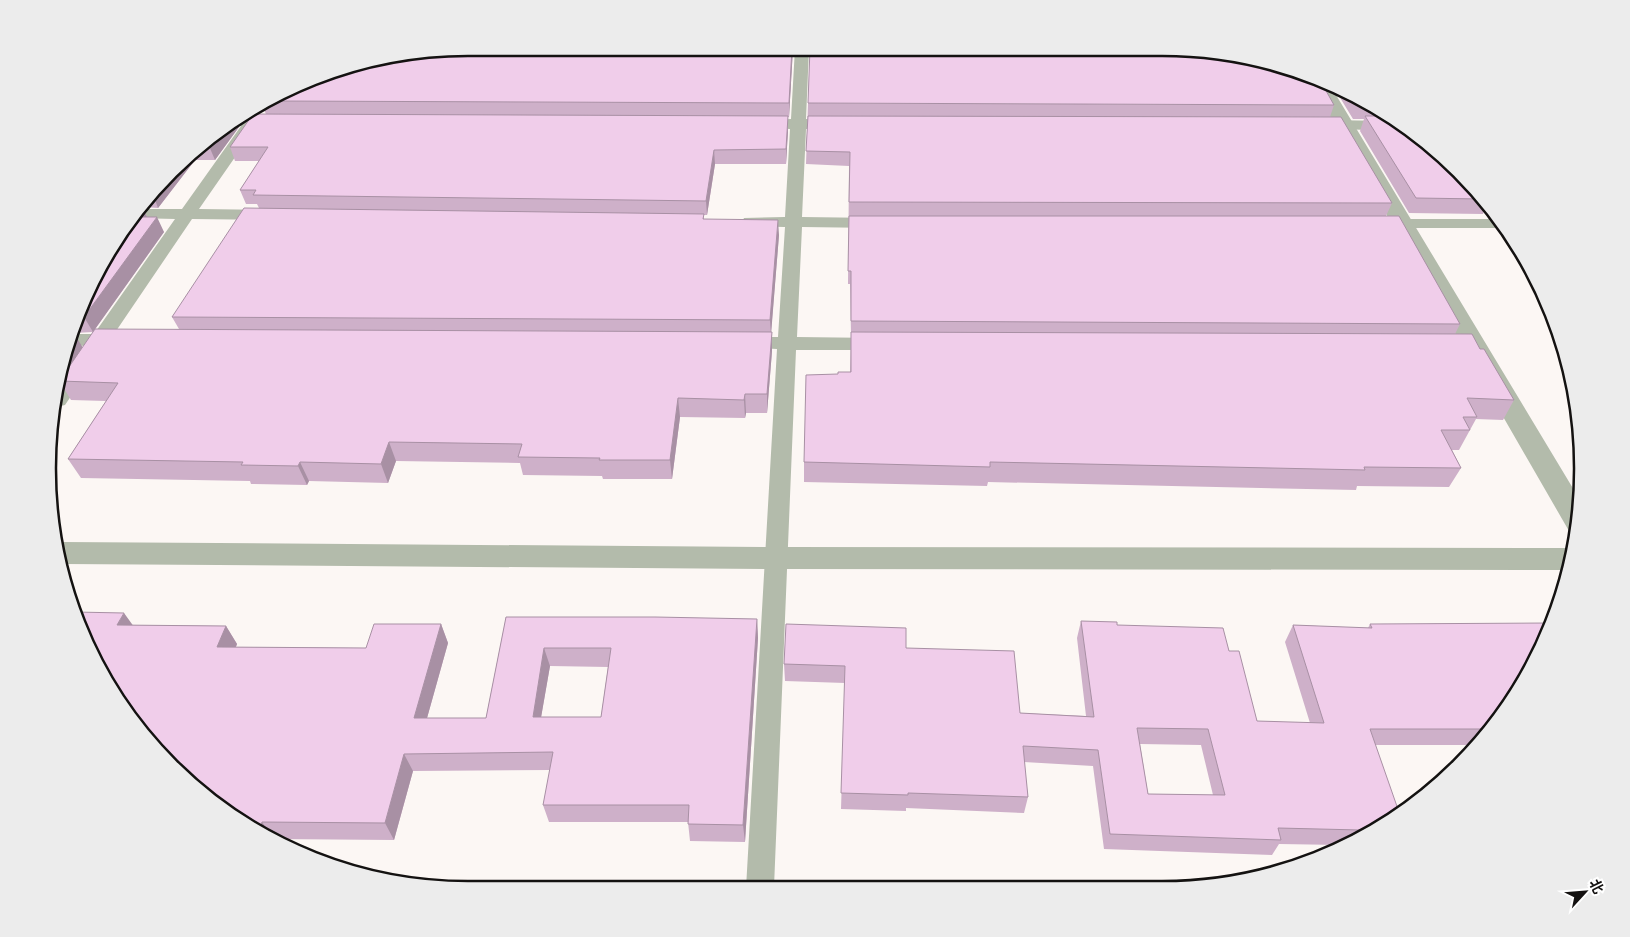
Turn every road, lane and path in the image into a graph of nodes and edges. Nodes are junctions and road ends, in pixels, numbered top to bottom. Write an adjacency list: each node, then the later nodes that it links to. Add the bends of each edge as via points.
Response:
1 (802, 56): 7 (lane)
2 (1324, 90): 10 (street)
3 (252, 117): 5 (lane)
4 (248, 120): 13 (lane)
5 (292, 121)
6 (749, 124): 7 (lane)
7 (798, 124): 8 (lane); 16 (lane)
8 (848, 124)
9 (1306, 125): 10 (lane)
10 (1346, 125): 11 (lane); 19 (street)
11 (1391, 126)
12 (144, 214): 13 (lane)
13 (187, 214): 14 (lane); 22 (lane)
14 (286, 216)
15 (734, 222): 16 (lane)
16 (794, 223): 17 (lane); 25 (lane)
17 (892, 223)
18 (1364, 224): 19 (lane)
19 (1404, 224): 20 (lane); 28 (street, via 1465,346)
20 (1493, 224)
21 (77, 340): 22 (lane)
22 (100, 340): 23 (lane); 27 (lane)
23 (129, 340)
24 (728, 343): 25 (lane)
25 (788, 343): 26 (lane); 30 (lane)
26 (897, 344)
27 (63, 392)
28 (1571, 511)
29 (65, 553): 30 (street)
30 (776, 558): 31 (street); 32 (lane)
31 (1564, 559)
32 (760, 881)

